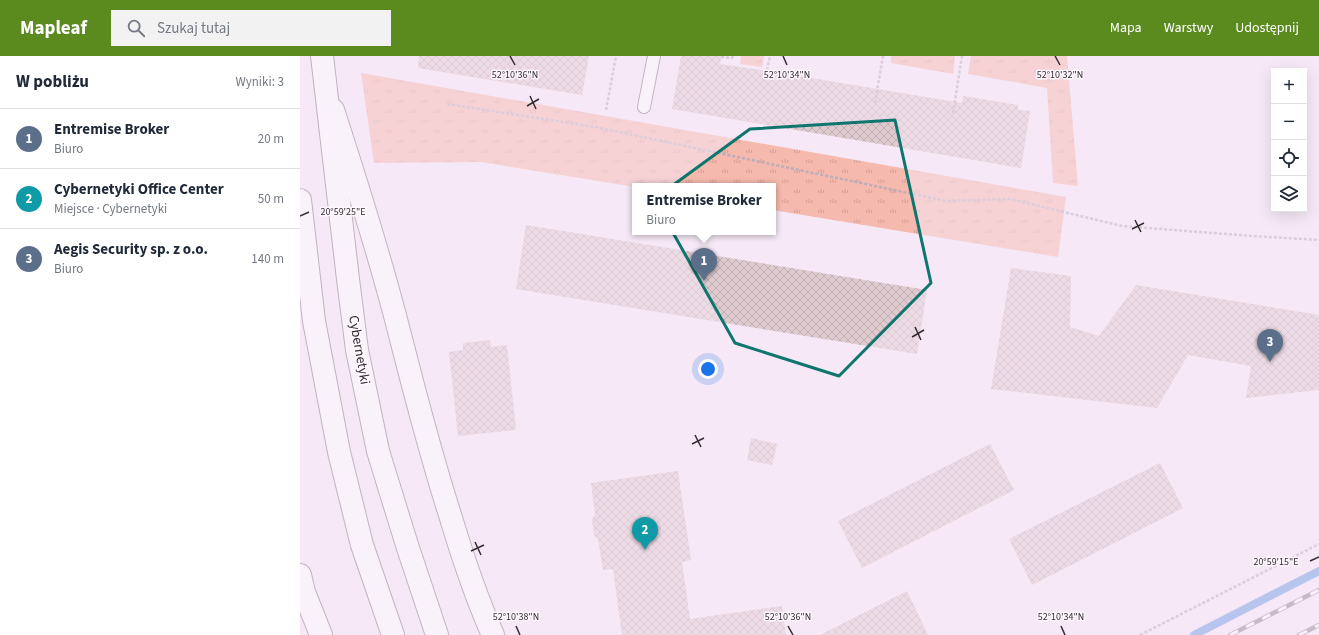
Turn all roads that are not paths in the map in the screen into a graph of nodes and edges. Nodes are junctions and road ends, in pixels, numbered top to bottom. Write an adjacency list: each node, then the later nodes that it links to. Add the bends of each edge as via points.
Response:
1 (322, 56): 3 (street, Cybernetyki)
2 (654, 56): 4 (lane)
3 (325, 85): 9 (street, Cybernetyki, via 357,350 378,451); 10 (street, via 374,238 416,401 462,556)
4 (644, 107)
5 (300, 200): 8 (street, via 314,321 344,473 362,545)
6 (300, 575): 7 (street)
7 (321, 635)
8 (393, 635)
9 (437, 635)
10 (493, 635)

